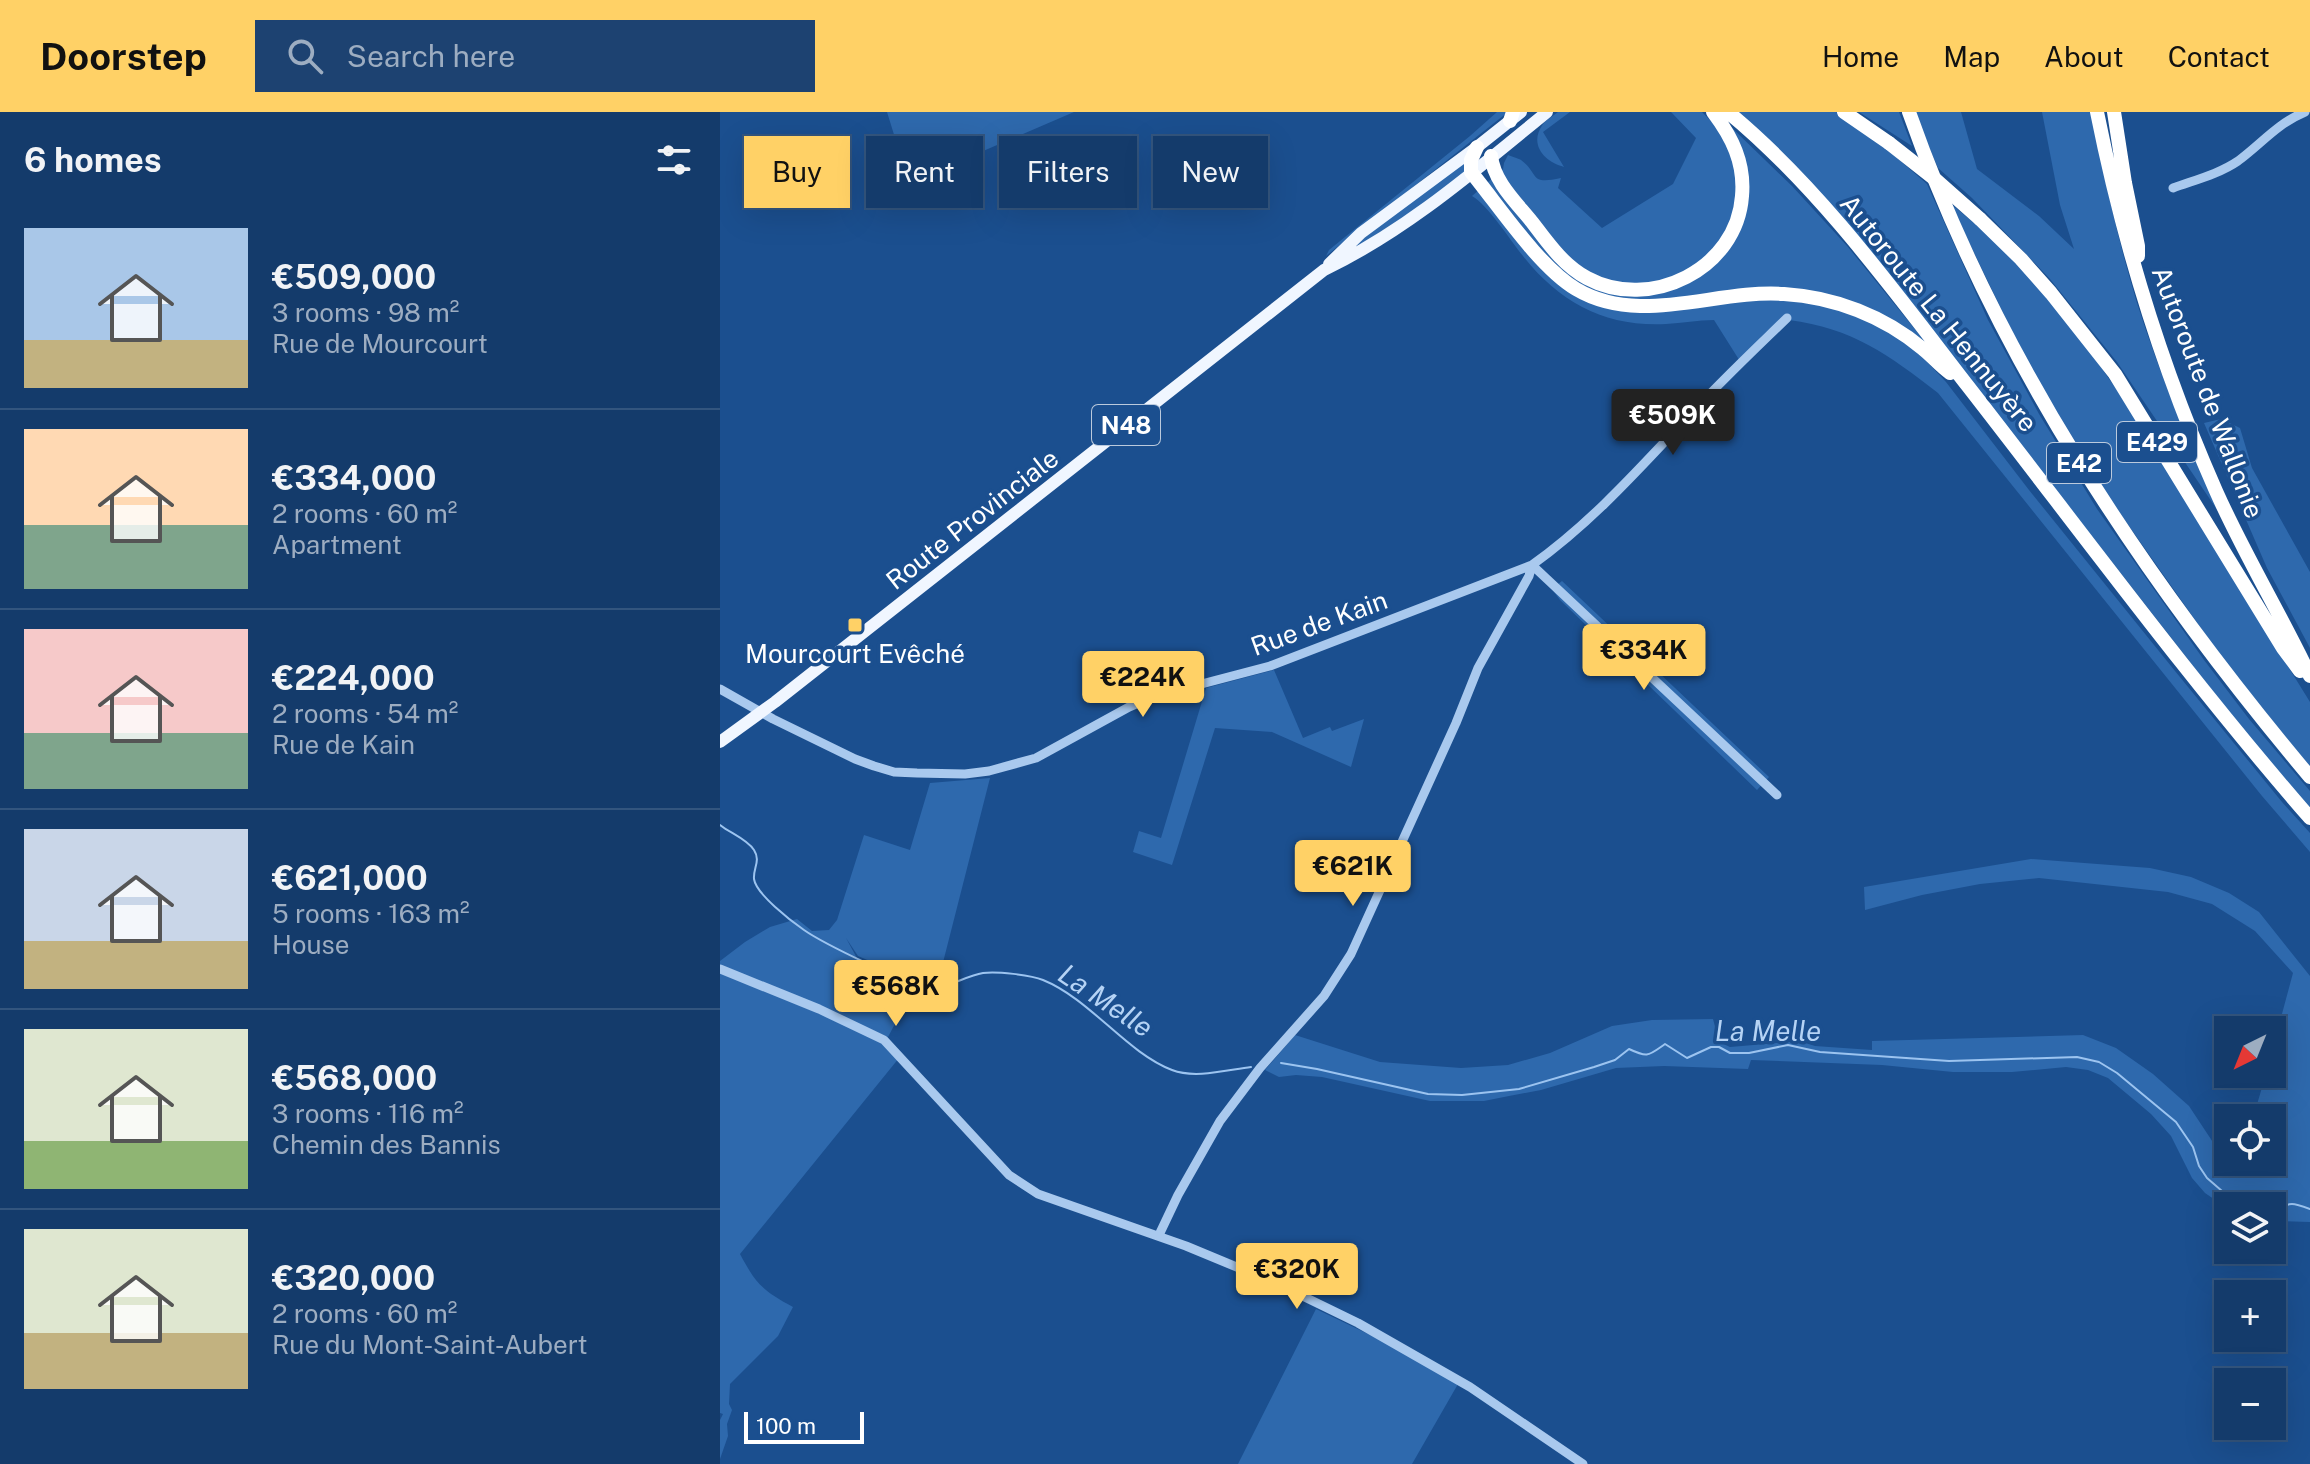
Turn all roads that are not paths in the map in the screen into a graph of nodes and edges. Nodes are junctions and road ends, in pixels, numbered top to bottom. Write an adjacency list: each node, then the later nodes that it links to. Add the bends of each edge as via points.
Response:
1 (1547, 112): 11 (main road, N48)
2 (1713, 112): 11 (highway, via 1739,158 1738,216 1729,237 1701,269 1662,287 1612,288 1574,270 1497,178)
3 (1728, 112): 17 (highway, Autoroute La Hennuyère, via 1850,237)
4 (1844, 112): 20 (highway, E429, bridge, via 1936,180 2051,293 2115,374)
5 (1909, 112): 24 (highway, E42, via 1992,306 2068,446 2179,611)
6 (2097, 112): 15 (highway, Autoroute de Wallonie)
7 (2114, 112): 15 (highway, via 2138,246)
8 (2305, 112): 13 (street, via 2223,170)
9 (1514, 115): 10 (main road, N48)
10 (1477, 147): 12 (highway); 14 (main road, N48, via 1361,233)
11 (1491, 156): 12 (main road, N48)
12 (1471, 172): 14 (main road, N48, via 1413,217); 17 (highway, via 1546,265 1598,300 1660,306 1780,293 1828,300 1900,332)
13 (2173, 188)
14 (1324, 270): 22 (main road, Route Provinciale / N48)
15 (2138, 280): 19 (highway, Autoroute de Wallonie, via 2216,491)
16 (1787, 318): 18 (street, via 1613,497)
17 (1969, 388): 26 (highway, Autoroute La Hennuyère)
18 (1532, 565): 22 (street, Rue de Kain, via 1270,666 1152,697 1036,758 989,771 894,772 855,759); 25 (street); 28 (street, via 1478,668 1351,954 1324,996 1220,1121)
19 (2310, 676)
20 (2310, 684)
21 (720, 689): 22 (street, Rue de Kain)
22 (762, 713): 23 (main road, Route Provinciale / N48)
23 (720, 742)
24 (2310, 777)
25 (1777, 795)
26 (2310, 818)
27 (720, 969): 28 (street, via 884,1040 1009,1175 1038,1194)
28 (1159, 1235): 29 (street, via 1358,1323 1470,1387)
29 (1583, 1464)

